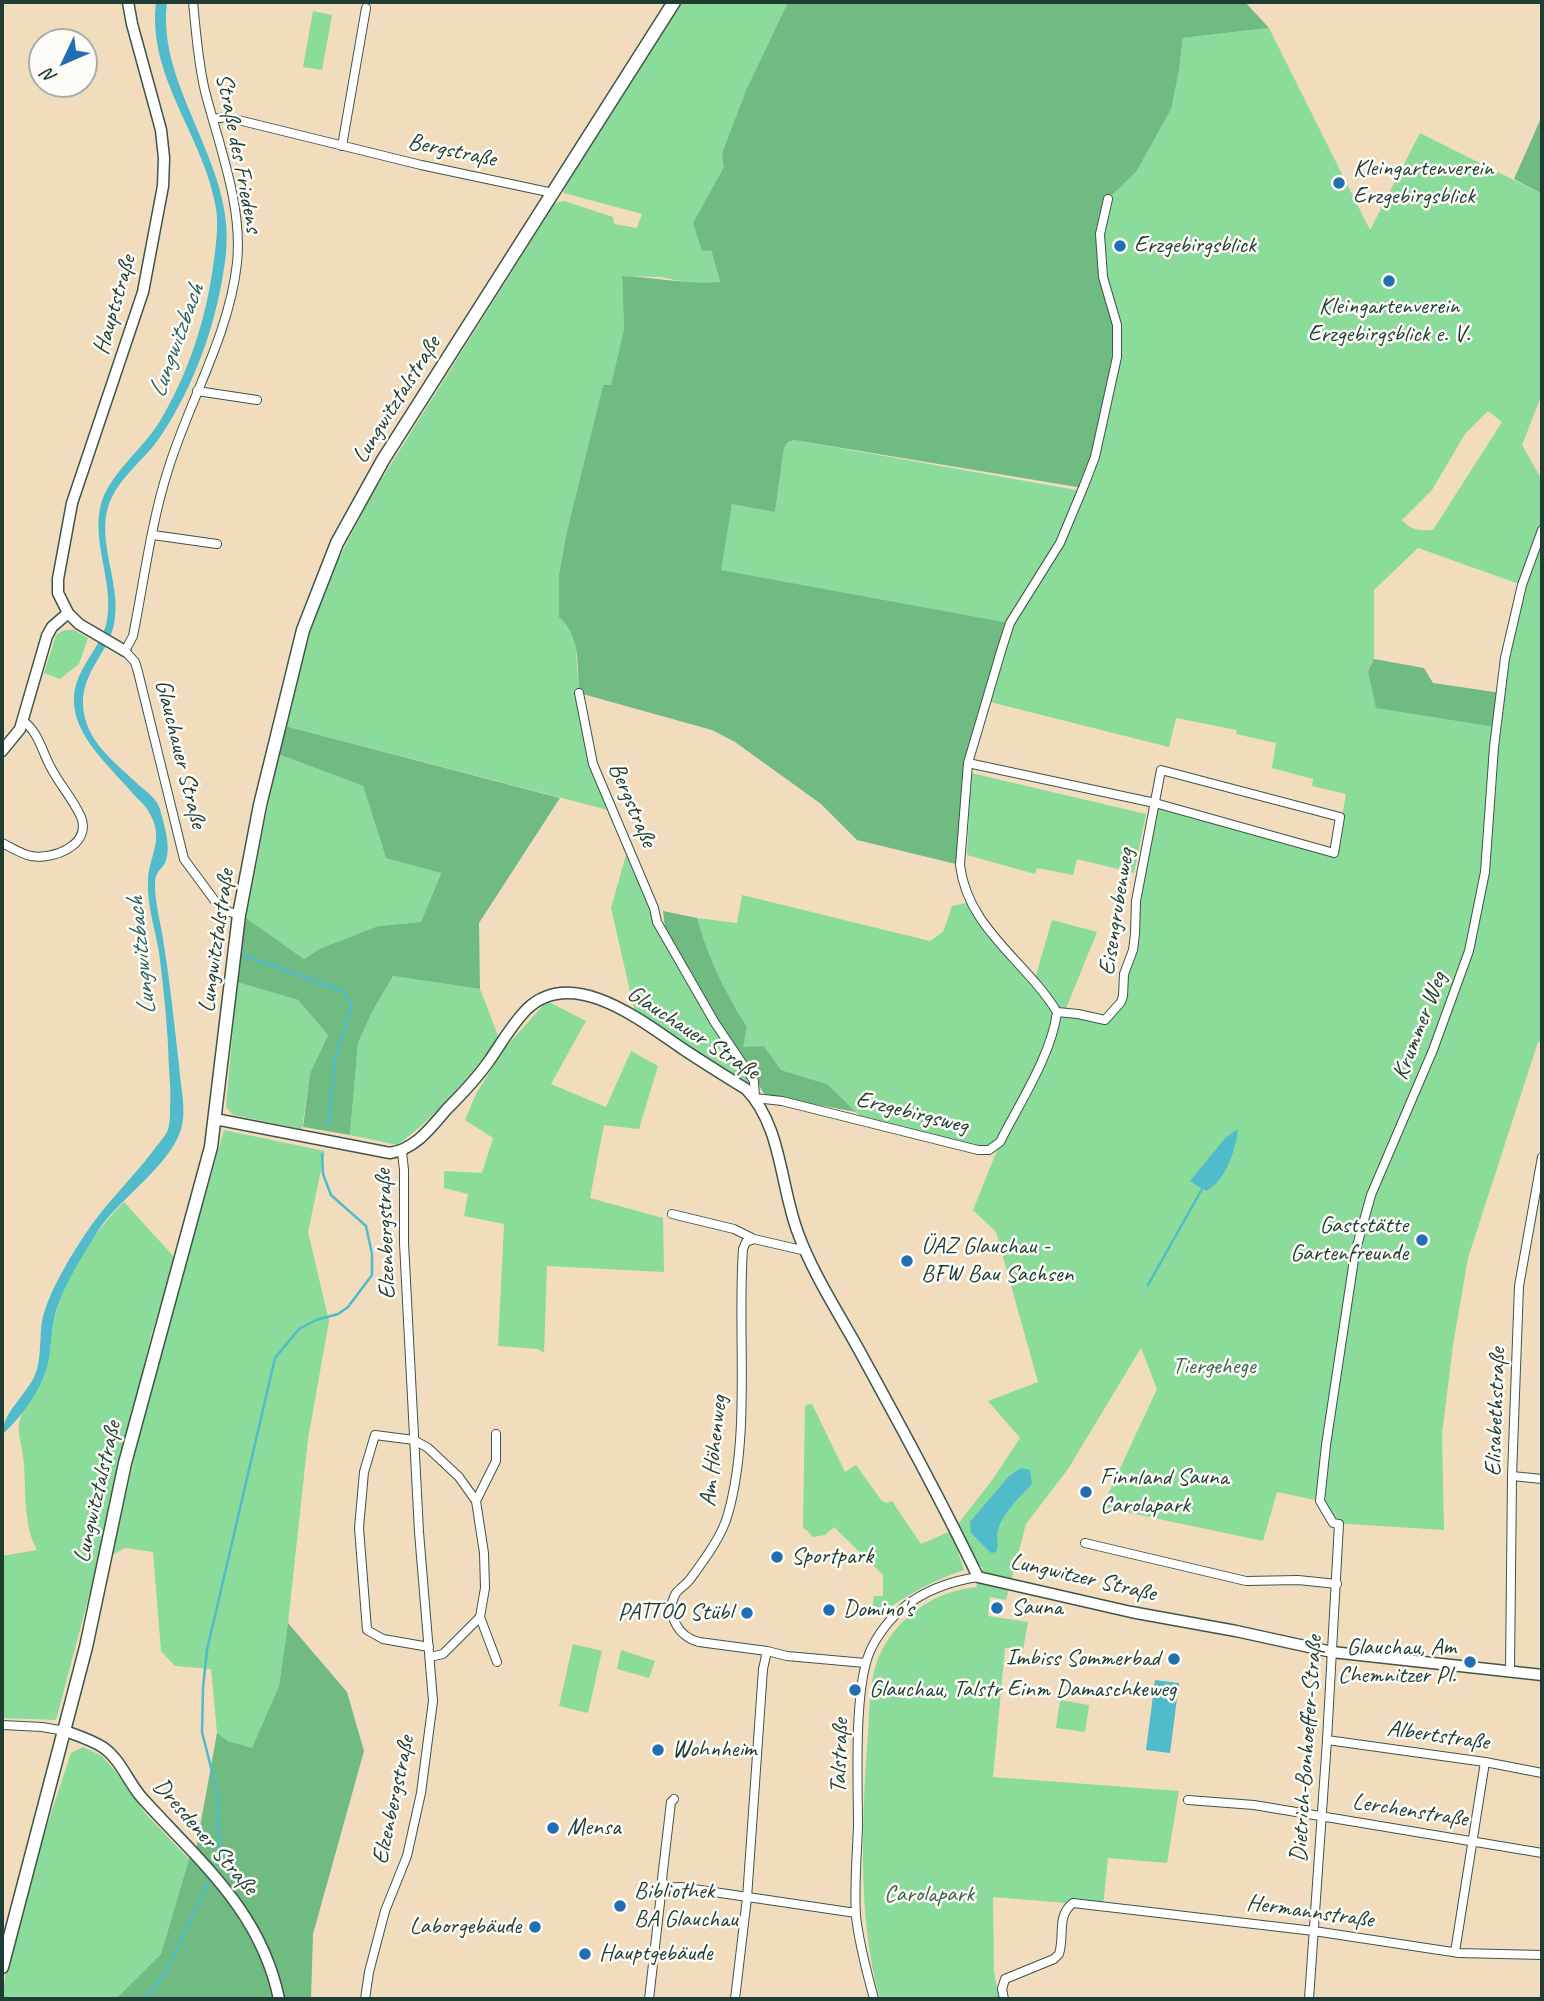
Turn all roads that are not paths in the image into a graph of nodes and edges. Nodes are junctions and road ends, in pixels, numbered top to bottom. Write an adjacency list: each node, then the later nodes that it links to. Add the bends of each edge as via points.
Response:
1 (128, 2): 14 (street, Hauptstraße, via 161,130 163,186 143,292 72,503 58,579 58,593)
2 (193, 2): 5 (street, Straße des Friedens)
3 (674, 2): 7 (main road, Lungwitztalstraße)
4 (366, 8): 6 (street)
5 (213, 119): 6 (street, Bergstraße, via 226,117); 9 (street, Straße des Friedens, via 232,196 237,264 220,332)
6 (342, 146): 7 (street, Bergstraße)
7 (553, 193): 22 (main road, Lungwitztalstraße, via 383,460 330,561 288,684)
8 (1108, 199): 19 (street, via 1100,234 1103,277 1117,325 1118,357 1095,457 1060,542 1010,623)
9 (197, 391): 10 (street); 12 (street, Straße des Friedens, via 167,473)
10 (257, 400)
11 (1542, 530): 36 (street, Krummer Weg, via 1522,585 1506,657 1485,872 1469,951 1371,1195 1355,1253 1320,1501 1333,1523)
12 (153, 535): 13 (street); 15 (street, Straße des Friedens, via 133,636)
13 (217, 544)
14 (68, 613): 15 (street, Glauchauer Straße); 17 (street, via 47,636)
15 (125, 651): 22 (street, Glauchauer Straße, via 135,662 184,859 215,901)
16 (579, 692): 24 (street, Bergstraße, via 593,764 657,922 754,1080)
17 (23, 721): 18 (street); 21 (street, via 31,726 82,819 83,832 76,844 55,855 31,856)
18 (2, 751)
19 (968, 763): 20 (street); 23 (street, via 961,880 988,929)
20 (1155, 803): 20 (street, Eisengrubenweg, via 1334,853 1340,817 1161,770); 23 (street, Eisengrubenweg, via 1121,1002 1105,1020)
21 (2, 843)
22 (239, 915): 25 (main road, Lungwitztalstraße)
23 (1057, 1012): 24 (street, Erzgebirgsweg, via 1048,1048 1000,1142 989,1150)
24 (755, 1098): 26 (street, Glauchauer Straße, via 636,1017 601,999 559,993 525,1010 466,1090); 30 (street, Glauchauer Straße, via 767,1121)
25 (215, 1119): 26 (street); 49 (main road, Lungwitztalstraße, via 125,1462)
26 (402, 1152): 32 (street, Elzenbergstraße)
27 (1542, 1157): 33 (street, Elisabethstraße, via 1520,1286)
28 (672, 1214): 29 (street, via 734,1229)
29 (754, 1239): 30 (street); 41 (street, Am Höhenweg, via 743,1249 741,1421 735,1485 718,1538 676,1593 672,1607 679,1631 689,1640)
30 (806, 1251): 38 (street, Lungwitzer Straße, via 930,1478)
31 (496, 1434): 35 (street, via 496,1461)
32 (414, 1440): 35 (street, via 439,1456); 42 (street, Elzenbergstraße); 42 (street, via 375,1435 364,1472 359,1528 362,1579 367,1630)
33 (1512, 1476): 34 (street); 46 (street, Elisabethstraße)
34 (1542, 1479)
35 (476, 1501): 40 (street, via 484,1553)
36 (1339, 1524): 39 (street, Dietrich-Bonhoeffer-Straße)
37 (1085, 1543): 39 (street, via 1246,1581)
38 (978, 1577): 43 (street, Lungwitzer Straße); 45 (street, Talstraße, via 942,1585 909,1602 882,1629)
39 (1337, 1584): 43 (street, Dietrich-Bonhoeffer-Straße)
40 (480, 1617): 42 (street, via 443,1654); 44 (street)
41 (767, 1651): 45 (street, Am Höhenweg); 59 (street, via 762,1669)
42 (429, 1652): 66 (street, Elzenbergstraße, via 433,1701 421,1793 407,1856 375,1947)
43 (1332, 1652): 46 (street, Lungwitzer Straße); 50 (street, Dietrich-Bonhoeffer-Straße)
44 (497, 1662)
45 (865, 1663): 60 (street, Talstraße)
46 (1510, 1671): 47 (street, Lungwitzer Straße)
47 (1542, 1675)
48 (2, 1725): 49 (street)
49 (65, 1731): 64 (main road, Lungwitztalstraße); 65 (street, Dresdener Straße, via 106,1749 140,1796 218,1878 256,1932)
50 (1327, 1740): 51 (street, Albertstraße); 55 (street, Dietrich-Bonhoeffer-Straße)
51 (1485, 1762): 52 (street, Albertstraße); 56 (street)
52 (1542, 1773)
53 (674, 1799): 58 (street, via 662,1879)
54 (1188, 1800): 55 (street, Lerchenstraße)
55 (1322, 1817): 56 (street, Lerchenstraße); 61 (street, Dietrich-Bonhoeffer-Straße)
56 (1473, 1841): 57 (street, Lerchenstraße); 62 (street)
57 (1542, 1853)
58 (665, 1888): 59 (street); 67 (street)
59 (747, 1898): 60 (street); 68 (street)
60 (856, 1913): 69 (street, Talstraße)
61 (1314, 1931): 62 (street, Hermannstraße); 70 (street, Hermannstraße, via 1073,1903 1062,1918 1059,1954 1005,1979); 71 (street, Dietrich-Bonhoeffer-Straße)
62 (1455, 1952): 63 (street, Hermannstraße)
63 (1542, 1955)
64 (2, 1967)
65 (279, 1999)
66 (365, 1999)
67 (649, 1999)
68 (734, 1999)
69 (874, 1999)
70 (1004, 1999)
71 (1309, 1999)

